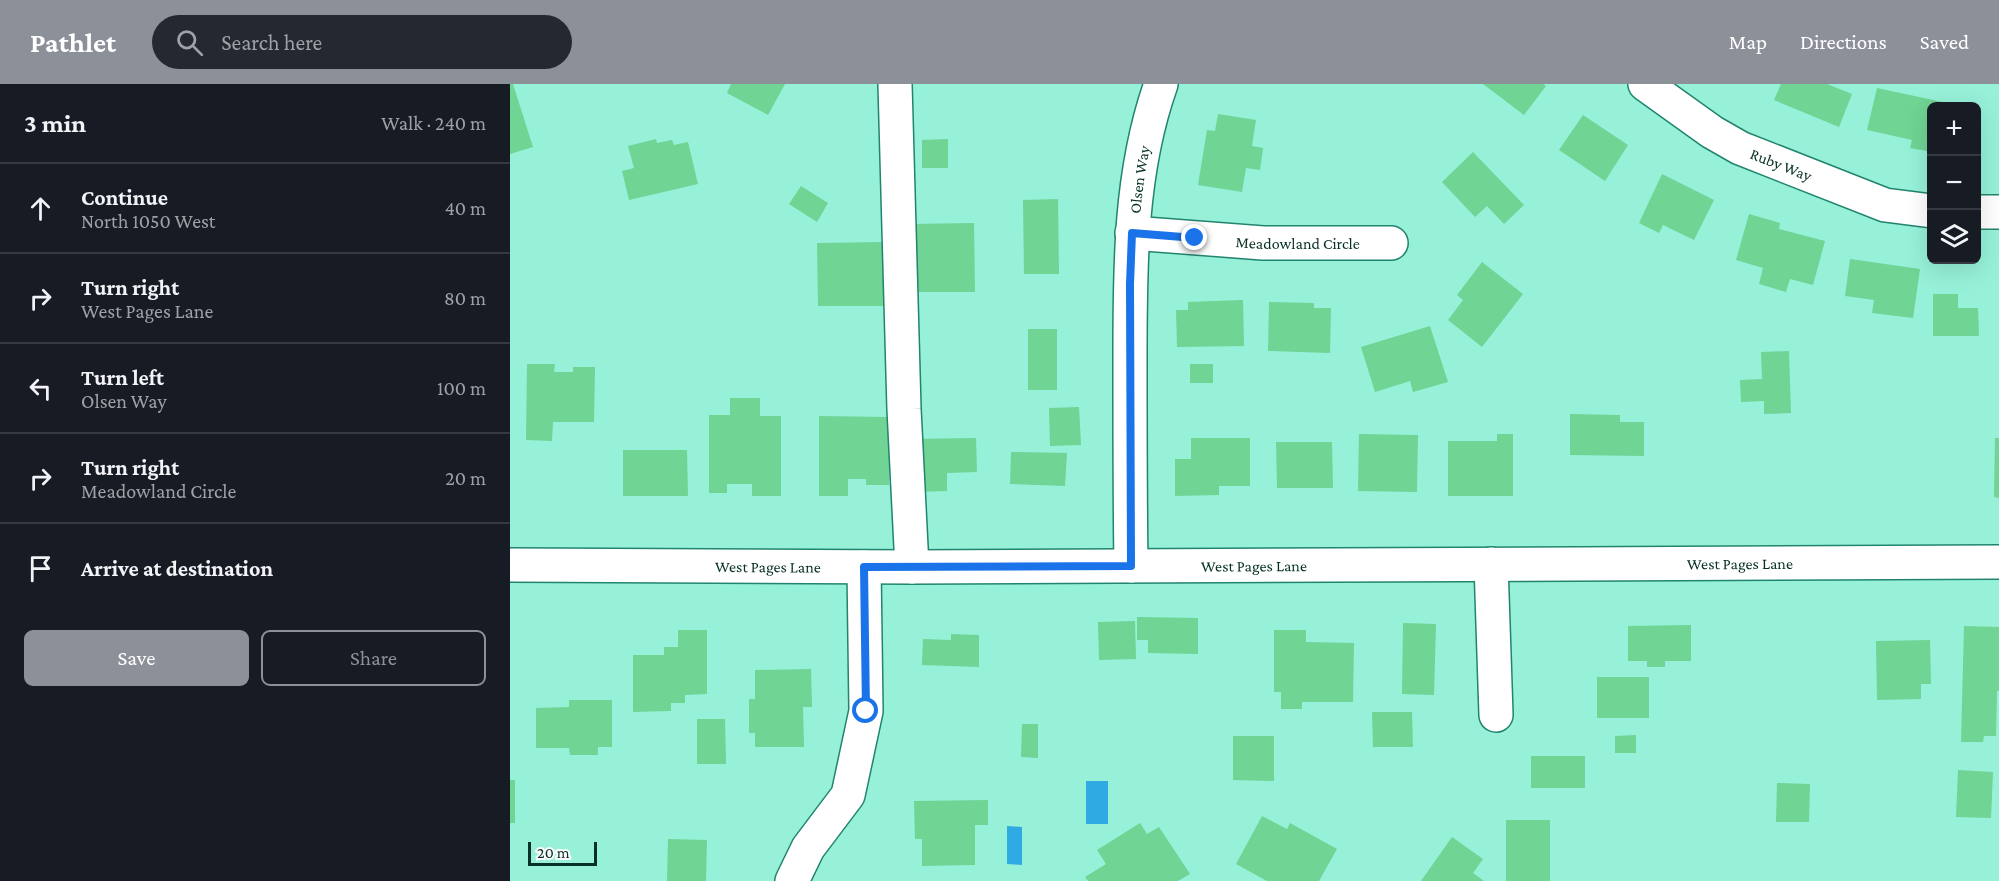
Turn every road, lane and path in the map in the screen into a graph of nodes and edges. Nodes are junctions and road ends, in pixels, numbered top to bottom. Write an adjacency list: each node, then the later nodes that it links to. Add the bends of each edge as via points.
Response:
1 (895, 84): 14 (street)
2 (1161, 84): 7 (street, Olsen Way, via 1146,134)
3 (1646, 84): 4 (street, Ruby Way, via 1740,148 1885,206)
4 (1927, 211)
5 (1981, 212): 6 (street)
6 (1999, 212)
7 (1132, 233): 8 (street, Meadowland Circle, via 1263,243); 12 (street, Olsen Way)
8 (1391, 243)
9 (1999, 562): 10 (street, West Pages Lane)
10 (1491, 564): 12 (street, West Pages Lane); 15 (street)
11 (510, 566): 13 (street, West Pages Lane)
12 (1131, 566): 14 (street, West Pages Lane)
13 (864, 567): 14 (street, West Pages Lane); 16 (street, via 866,711 848,795 808,848)
14 (912, 567)
15 (1496, 714)
16 (792, 881)

